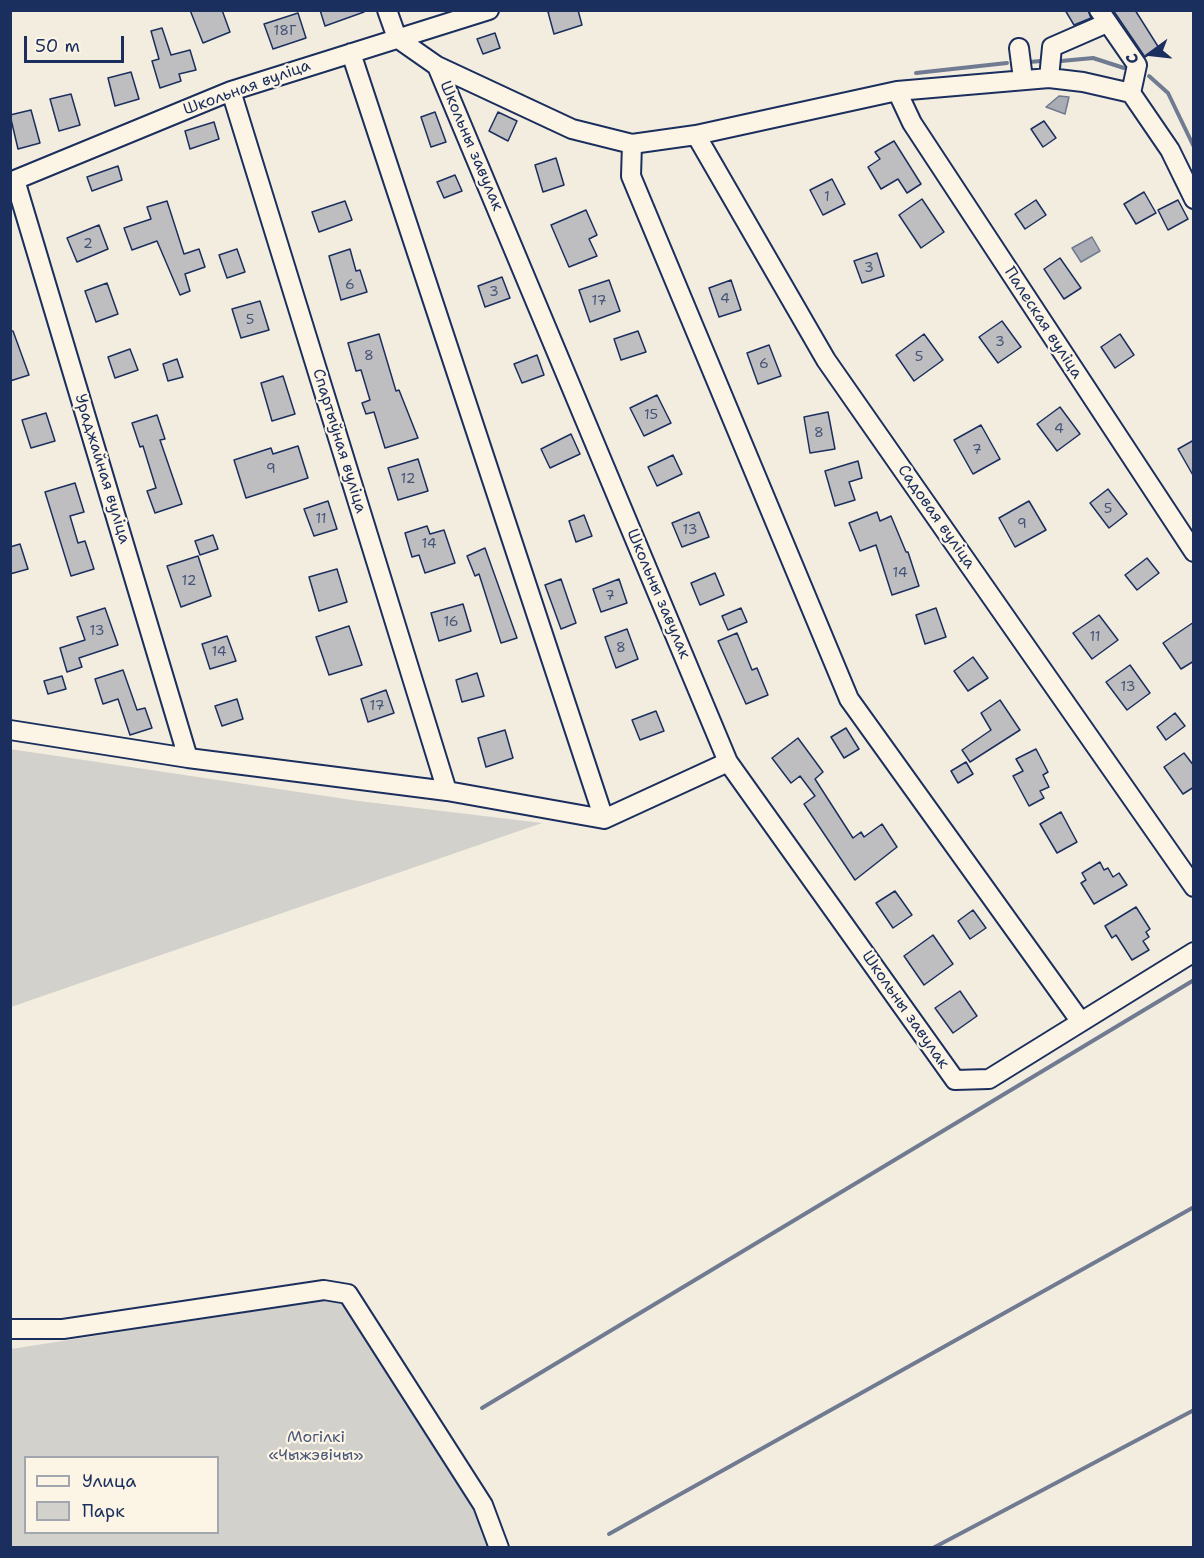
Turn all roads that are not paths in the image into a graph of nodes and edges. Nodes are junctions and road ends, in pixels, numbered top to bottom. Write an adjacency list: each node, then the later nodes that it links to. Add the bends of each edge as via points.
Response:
1 (387, 10): 4 (street)
2 (489, 10): 4 (street, Школьная вуліца)
3 (1103, 17): 8 (street, via 1052,47); 12 (street, via 1137,65)
4 (397, 38): 6 (street, Школьная вуліца); 7 (street)
5 (1019, 48): 9 (street)
6 (351, 53): 10 (street, Школьная вуліца); 22 (street)
7 (437, 66): 14 (street, via 572,129); 20 (street, Школьны завулак)
8 (1049, 78): 9 (street); 12 (street)
9 (1023, 80): 11 (street)
10 (231, 91): 15 (street, Школьная вуліца); 21 (street, Спартыўная вуліца)
11 (897, 91): 13 (street); 17 (street, Палеская вуліца, via 912,123)
12 (1131, 93): 16 (street, via 1170,150)
13 (696, 135): 14 (street); 23 (street, Садовая вуліца, via 826,360)
14 (632, 144): 25 (street, via 631,176 849,699)
15 (13, 181): 19 (street, Ураджайная вуліца)
16 (1194, 199)
17 (1194, 552)
18 (10, 730): 19 (street)
19 (188, 758): 21 (street)
20 (728, 762): 22 (street); 25 (street, Школьны завулак, via 955,1080 989,1079)
21 (447, 791): 22 (street)
22 (604, 819)
23 (1194, 887)
24 (1194, 952): 25 (street)
25 (1081, 1022)
26 (10, 1329): 27 (street, via 63,1329 324,1290 348,1294 483,1505)
27 (499, 1548)

